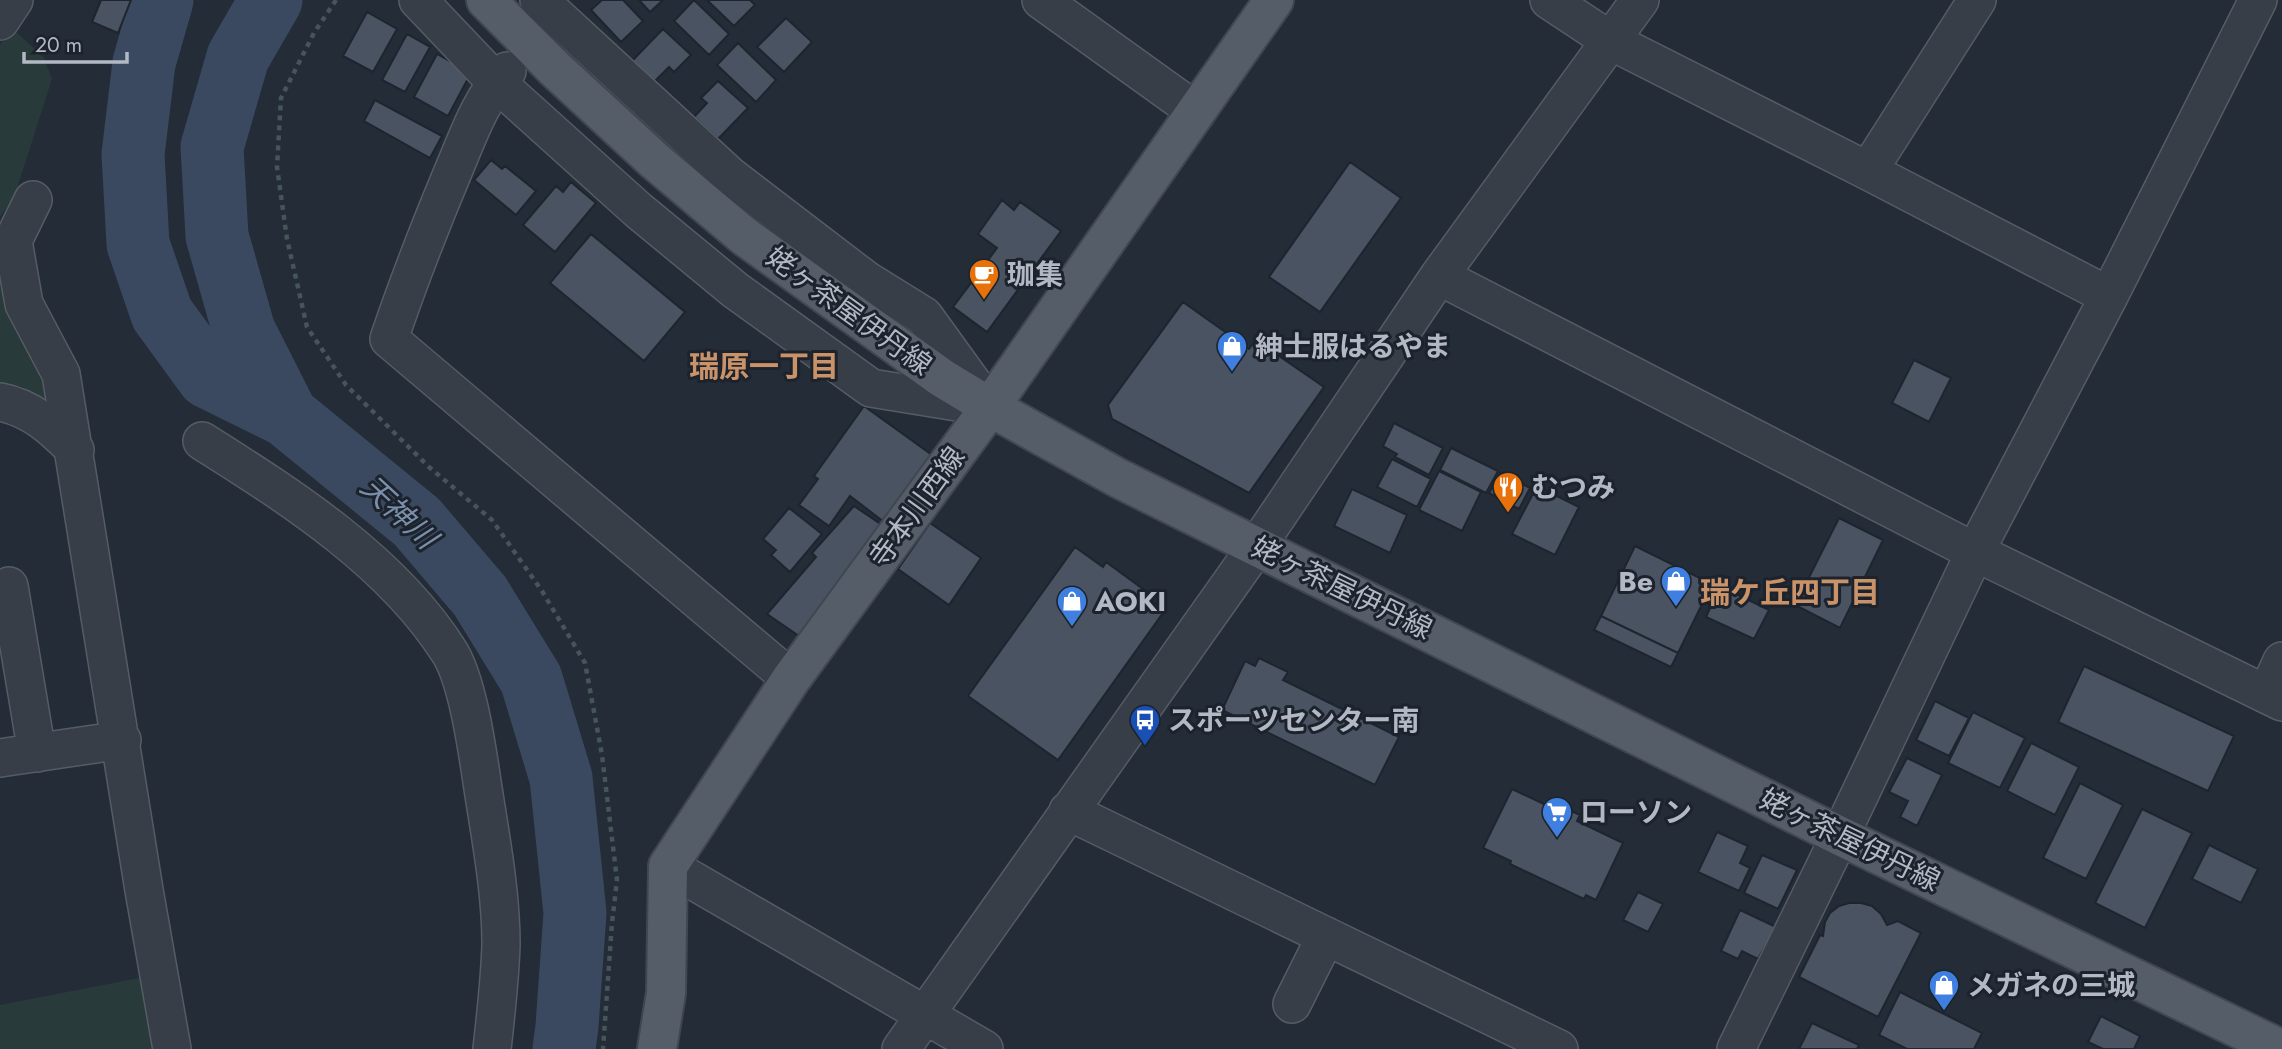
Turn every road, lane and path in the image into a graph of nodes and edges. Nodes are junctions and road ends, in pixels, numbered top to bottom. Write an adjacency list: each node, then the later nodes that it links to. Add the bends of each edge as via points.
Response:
1 (13, 0): 12 (street)
2 (336, 0): 41 (path, via 281,98 277,167 307,327 346,385 429,467 492,520 585,663 617,880)
3 (418, 0): 14 (street)
4 (486, 0): 21 (main road, 姥ヶ茶屋伊丹線, via 655,161 744,236 942,378)
5 (1041, 0): 15 (street)
6 (1274, 0): 15 (main road, 寺本川西線)
7 (1549, 0): 13 (street)
8 (1640, 0): 13 (street)
9 (1977, 0): 16 (street)
10 (2258, 0): 19 (street)
11 (555, 10): 21 (street, via 730,176 866,280 924,316)
12 (0, 21)
13 (1611, 41): 16 (street); 18 (street)
14 (502, 76): 21 (street, via 638,211 735,290 871,388); 28 (street, via 474,121 389,339)
15 (1197, 111): 21 (main road, 寺本川西線)
16 (1868, 171): 19 (street)
17 (33, 200): 23 (street, via 13,241 24,304 61,374)
18 (1440, 276): 24 (street); 25 (street)
19 (2109, 296): 25 (street)
20 (0, 402): 23 (street, via 47,422)
21 (990, 407): 24 (main road, 姥ヶ茶屋伊丹線, via 1118,478); 28 (main road, 寺本川西線)
22 (202, 441): 40 (street, via 271,484 379,568 451,654 476,740 497,890 501,942)
23 (75, 450): 30 (street)
24 (1257, 546): 33 (street); 34 (main road, 姥ヶ茶屋伊丹線)
25 (1975, 552): 29 (street); 34 (street)
26 (9, 586): 31 (street)
27 (2282, 662): 29 (street)
28 (791, 679): 35 (main road, 寺本川西線)
29 (2274, 698)
30 (122, 740): 31 (street); 39 (street)
31 (37, 752): 32 (street)
32 (0, 758)
33 (1068, 811): 36 (street); 38 (street)
34 (1840, 836): 46 (street); 47 (main road, 姥ヶ茶屋伊丹線)
35 (668, 866): 38 (street); 42 (main road, via 666,993)
36 (1326, 936): 37 (street); 45 (street)
37 (1292, 1004)
38 (926, 1014): 43 (street); 44 (street)
39 (172, 1049)
40 (492, 1049)
41 (603, 1049)
42 (657, 1049)
43 (901, 1049)
44 (984, 1049)
45 (1559, 1049)
46 (1736, 1049)
47 (2281, 1049)

